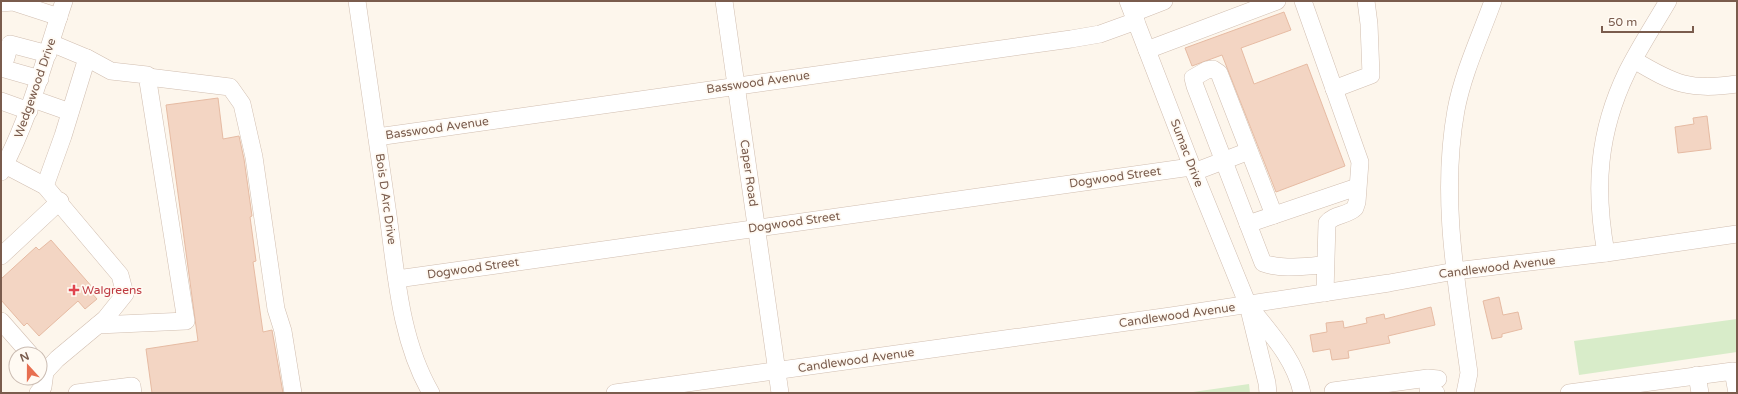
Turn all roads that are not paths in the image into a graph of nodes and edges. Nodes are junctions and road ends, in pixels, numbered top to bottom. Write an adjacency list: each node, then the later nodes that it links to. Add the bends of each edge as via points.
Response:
1 (64, 1): 12 (street, Wedgewood Drive)
2 (357, 1): 27 (street, Bois D Arc Drive)
3 (724, 1): 22 (street, Caper Road)
4 (1164, 1): 11 (street, Basswood Avenue)
5 (1277, 1): 14 (street)
6 (1303, 1): 23 (street)
7 (1366, 1): 23 (street, via 1370,75)
8 (1493, 1): 42 (street, via 1467,71 1456,110 1449,185 1449,220)
9 (1668, 1): 17 (street)
10 (1, 3): 12 (street, via 13,2)
11 (1133, 11): 14 (street, Sumac Drive); 22 (street, Basswood Avenue, via 1100,34)
12 (59, 17): 13 (street, Wedgewood Drive)
13 (50, 48): 15 (street, via 10,44 6,58); 16 (street); 20 (street, Wedgewood Drive)
14 (1147, 50): 31 (street, Sumac Drive)
15 (1, 56)
16 (87, 58): 19 (street, via 111,71); 26 (street)
17 (1634, 60): 21 (street, via 1679,84 1701,87); 39 (street, via 1615,100 1605,130 1600,164 1600,223)
18 (1, 68): 20 (street)
19 (148, 77): 47 (street, via 186,320); 56 (street, via 230,88 242,104 254,157 276,309 283,331)
20 (40, 79): 25 (street, Wedgewood Drive)
21 (1737, 84)
22 (737, 85): 27 (street, Basswood Avenue); 37 (street, Caper Road)
23 (1334, 89): 33 (street, via 1360,162)
24 (1, 101): 25 (street)
25 (31, 105): 26 (street); 30 (street, Wedgewood Drive, via 16,145)
26 (70, 112): 32 (street)
27 (377, 137): 43 (street, Bois D Arc Drive)
28 (1249, 151): 29 (street, Dogwood Street); 29 (street, via 1219,73 1213,69 1207,70 1193,78); 35 (street)
29 (1224, 161): 31 (street, Dogwood Street); 36 (street)
30 (3, 168): 32 (street)
31 (1193, 170): 37 (street, Dogwood Street); 45 (street, Sumac Drive)
32 (45, 186): 34 (street)
33 (1357, 187): 35 (street); 41 (street, via 1355,208 1330,219 1327,223)
34 (60, 201): 40 (street); 47 (street, via 120,275 125,294)
35 (1274, 215): 36 (street)
36 (1248, 224): 41 (street, via 1263,263 1284,267)
37 (757, 227): 43 (street, Dogwood Street); 50 (street, Caper Road)
38 (1737, 234): 39 (street, Candlewood Avenue)
39 (1606, 253): 42 (street, Candlewood Avenue)
40 (1, 256)
41 (1325, 265): 44 (street)
42 (1455, 271): 44 (street, Candlewood Avenue); 63 (street, via 1469,373)
43 (397, 279): 57 (street, Bois D Arc Drive, via 405,326 414,356)
44 (1325, 293): 45 (street, Candlewood Avenue)
45 (1248, 305): 50 (street, Candlewood Avenue); 60 (street, Sumac Drive); 61 (street, Sumac Drive, via 1280,345 1297,374)
46 (1, 321): 48 (street)
47 (98, 325): 49 (street)
48 (23, 346)
49 (48, 365)
50 (777, 371): 58 (street, Candlewood Avenue); 59 (street, Caper Road)
51 (1697, 376): 53 (street); 64 (street); 65 (street, via 1733,370)
52 (1431, 386): 62 (street)
53 (1577, 392)
54 (78, 393): 55 (street, via 132,386)
55 (133, 393)
56 (293, 393)
57 (431, 393)
58 (616, 393)
59 (780, 393)
60 (1268, 393)
61 (1302, 393)
62 (1333, 393)
63 (1465, 393)
64 (1700, 393)
65 (1737, 393)

